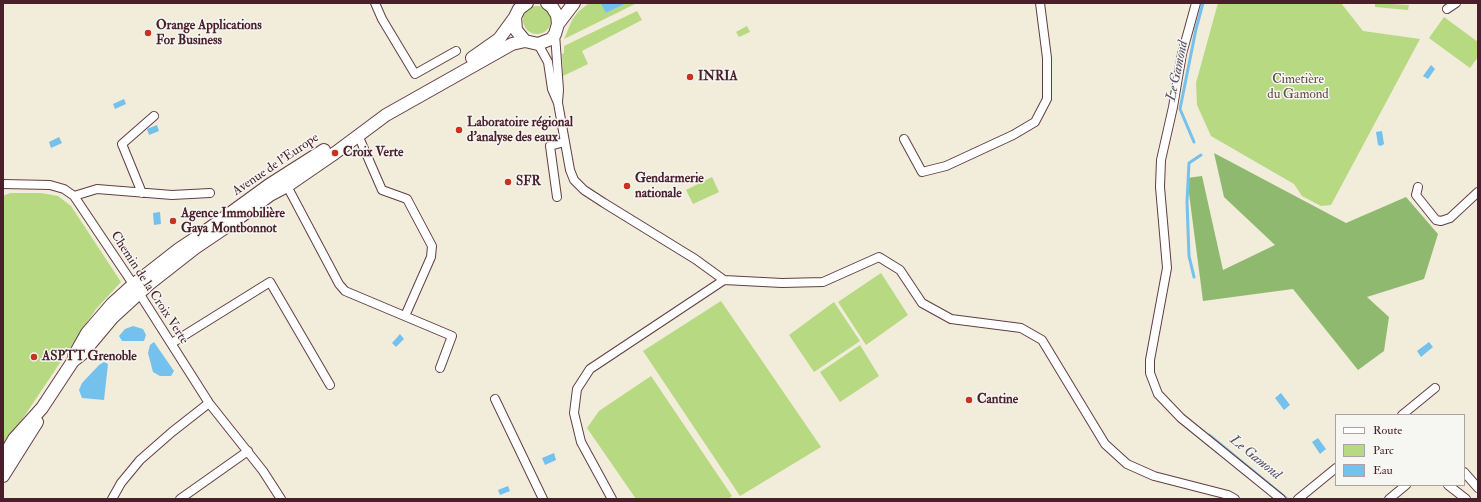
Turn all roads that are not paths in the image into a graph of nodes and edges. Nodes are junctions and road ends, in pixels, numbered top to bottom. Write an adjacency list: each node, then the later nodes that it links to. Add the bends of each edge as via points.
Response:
1 (376, 3): 12 (street, via 382,19 415,74)
2 (547, 3): 9 (main road, via 557,15)
3 (574, 3): 9 (main road)
4 (1040, 3): 16 (street, via 1047,58 1047,99 1035,122 946,166 922,172)
5 (1196, 3): 52 (street, via 1182,54 1161,160 1160,187 1167,268 1150,360 1150,373 1158,394 1181,418)
6 (1456, 3): 8 (street)
7 (520, 8): 10 (main road, via 516,30); 18 (main road, Avenue de l'Europe, via 500,39 443,76 398,98)
8 (1447, 9)
9 (557, 29): 11 (main road, via 551,39); 13 (street)
10 (525, 41): 11 (main road); 15 (main road, Avenue de l'Europe, via 512,44 406,103)
11 (538, 44): 13 (street, via 548,62 552,89)
12 (456, 51)
13 (558, 103): 17 (street)
14 (154, 116): 23 (street, via 122,144)
15 (358, 135): 20 (main road, Avenue de l'Europe); 29 (street, via 382,190 407,199 432,246 431,257)
16 (904, 139)
17 (564, 142): 26 (street, via 550,146); 27 (street, via 574,180 584,190 695,258)
18 (292, 171): 20 (street); 28 (main road, Avenue de l'Europe, via 179,249)
19 (3, 184): 25 (street, Chemin de la Croix Verte, via 50,185 64,189)
20 (287, 186): 28 (main road, Avenue de l'Europe, via 270,195); 29 (street, via 345,291)
21 (1418, 187): 22 (street, via 1416,195 1436,220 1441,221 1450,218)
22 (1478, 192)
23 (142, 193): 24 (street); 25 (street, via 97,189)
24 (210, 193)
25 (74, 196): 28 (street, Chemin de la Croix Verte)
26 (557, 197)
27 (724, 280): 50 (street, via 590,369 577,389 574,413 581,442); 51 (street, via 823,282 879,258 900,270 922,303 951,319 1021,328 1042,340 1105,444 1127,464 1154,476)
28 (136, 289): 30 (street, Chemin de la Croix Verte); 36 (main road, Avenue de l'Europe, via 82,354 73,361)
29 (405, 316): 31 (street, via 452,336)
30 (172, 344): 32 (street, via 270,282); 35 (street, Chemin de la Croix Verte)
31 (440, 368)
32 (330, 385)
33 (1435, 388): 37 (street)
34 (495, 399): 49 (street)
35 (209, 403): 38 (street, Chemin de la Croix Verte); 46 (street, via 140,460 121,483)
36 (42, 408): 39 (main road, Avenue de l'Europe, via 14,439); 42 (main road, Avenue de l'Europe, via 37,422)
37 (1403, 414)
38 (248, 451): 47 (street); 48 (street, Chemin de la Croix Verte)
39 (3, 458)
40 (1335, 469): 53 (street)
41 (1465, 473): 45 (street)
42 (3, 476)
43 (1405, 486): 54 (street)
44 (1449, 486): 55 (street)
45 (1478, 488)
46 (112, 499)
47 (180, 499)
48 (281, 499)
49 (543, 499)
50 (612, 499)
51 (1235, 499)
52 (1281, 499)
53 (1298, 499)
54 (1388, 499)
55 (1466, 499)

